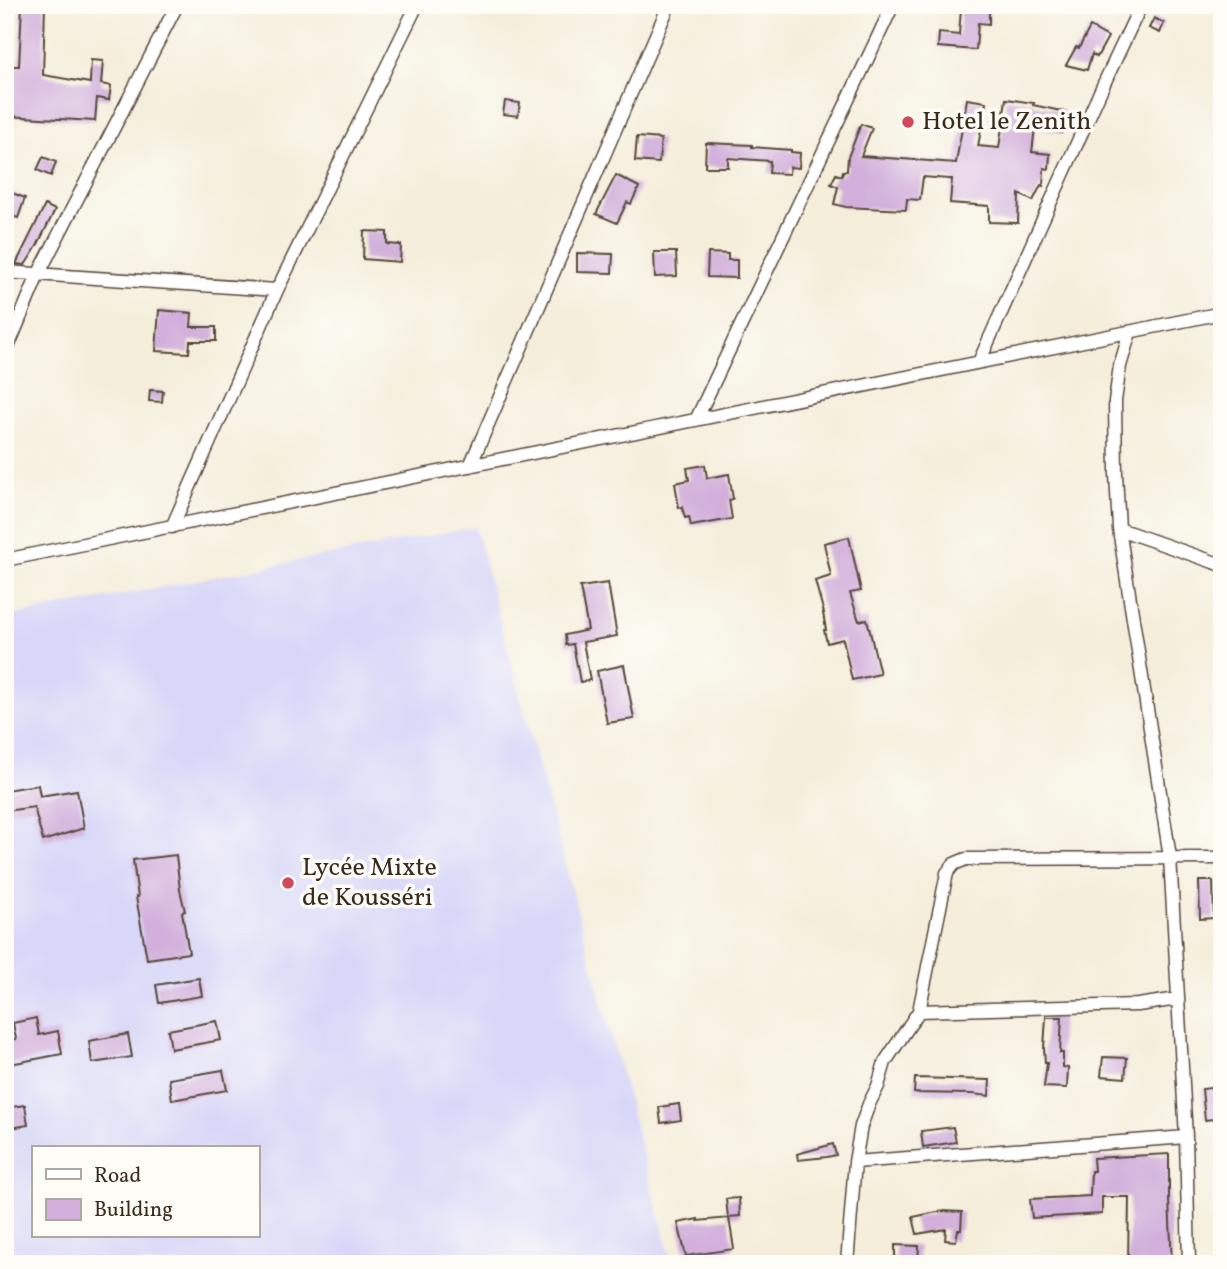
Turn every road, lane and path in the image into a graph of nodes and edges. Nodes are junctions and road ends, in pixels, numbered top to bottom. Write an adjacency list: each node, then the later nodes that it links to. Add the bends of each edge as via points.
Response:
1 (177, 5): 7 (street)
2 (417, 5): 8 (street)
3 (668, 5): 14 (street)
4 (893, 5): 13 (street)
5 (1141, 5): 12 (street)
6 (5, 272): 7 (street)
7 (38, 275): 8 (street); 11 (street)
8 (277, 290): 15 (street)
9 (1222, 313): 10 (street)
10 (1130, 331): 12 (street); 16 (street, via 1115,401)
11 (5, 354)
12 (979, 362): 13 (street)
13 (696, 420): 14 (street)
14 (470, 467): 15 (street)
15 (172, 527): 17 (street)
16 (1119, 529): 18 (street); 19 (street)
17 (5, 560)
18 (1222, 565)
19 (1170, 857): 20 (street); 21 (street); 22 (street, via 966,859 954,863 947,873)
20 (1222, 858)
21 (1178, 999): 22 (street); 23 (street)
22 (919, 1011): 24 (street, via 885,1062 861,1126)
23 (1186, 1137): 24 (street); 26 (street)
24 (855, 1162): 25 (street)
25 (847, 1264)
26 (1189, 1264)

